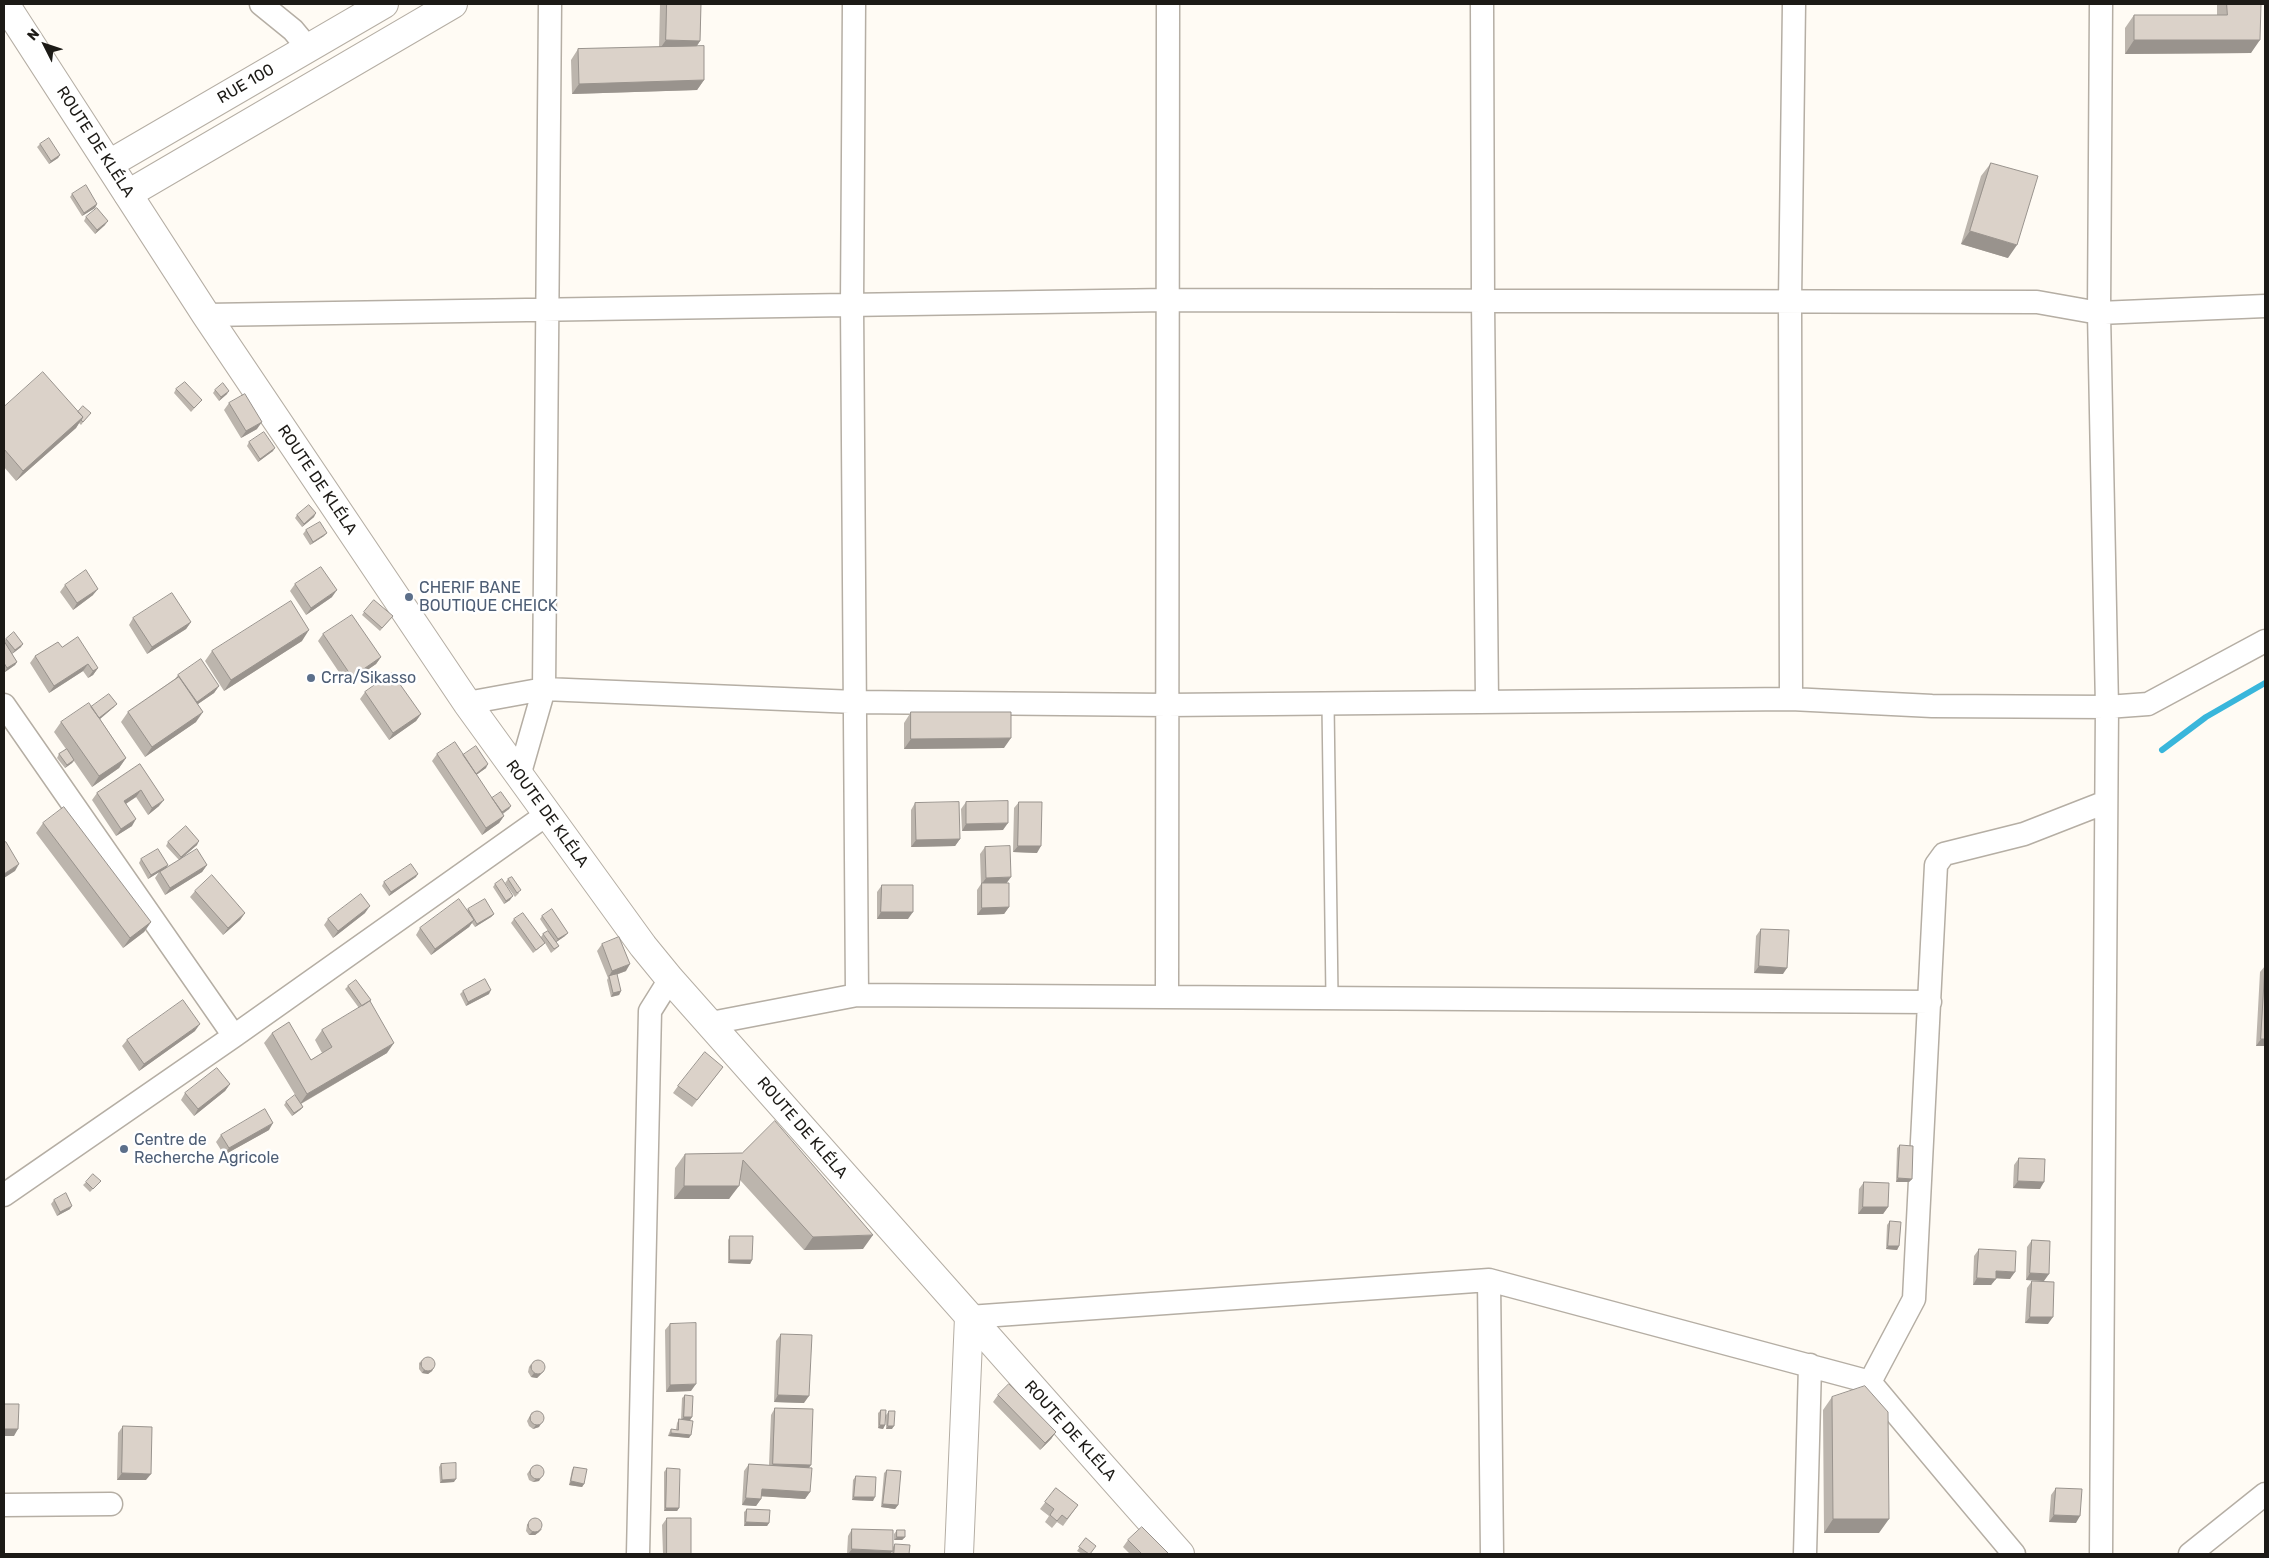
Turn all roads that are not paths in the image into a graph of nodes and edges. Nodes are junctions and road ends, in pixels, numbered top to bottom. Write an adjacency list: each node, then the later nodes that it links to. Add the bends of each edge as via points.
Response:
1 (5, 4): 12 (main road, ROUTE DE KLÉLA)
2 (262, 4): 11 (street, via 293,30)
3 (384, 4): 11 (main road, RUE 100)
4 (453, 4): 13 (main road)
5 (550, 4): 19 (street)
6 (854, 4): 17 (street)
7 (1168, 4): 14 (street)
8 (1482, 4): 16 (street)
9 (1794, 4): 15 (street)
10 (2101, 4): 20 (street)
11 (308, 48): 12 (main road, RUE 100)
12 (109, 164): 13 (main road, ROUTE DE KLÉLA)
13 (128, 194): 21 (main road, ROUTE DE KLÉLA)
14 (1167, 300): 16 (street); 17 (street); 30 (street)
15 (1790, 301): 16 (street); 20 (street, via 2037,302); 24 (street)
16 (1483, 302): 26 (street)
17 (852, 304): 19 (street); 25 (street)
18 (2265, 306): 20 (street)
19 (549, 308): 21 (street); 23 (street)
20 (2099, 313): 31 (street)
21 (206, 315): 27 (main road, ROUTE DE KLÉLA)
22 (2265, 641): 31 (street, via 2148,704)
23 (544, 689): 25 (street); 27 (street); 32 (street)
24 (1791, 698): 26 (street); 31 (street, via 1932,706)
25 (855, 702): 30 (street); 36 (street)
26 (1487, 702): 28 (street)
27 (467, 703): 32 (main road, ROUTE DE KLÉLA)
28 (1328, 704): 30 (street); 38 (lane)
29 (4, 705): 41 (street)
30 (1166, 705): 37 (street)
31 (2107, 707): 33 (street)
32 (519, 776): 34 (main road, ROUTE DE KLÉLA)
33 (2106, 802): 39 (street, via 2024,834 1944,854 1936,865); 56 (street)
34 (546, 815): 35 (main road, ROUTE DE KLÉLA); 41 (street)
35 (670, 979): 40 (main road, ROUTE DE KLÉLA); 50 (street, via 650,1011)
36 (857, 995): 37 (street); 40 (street)
37 (1167, 996): 38 (street)
38 (1332, 997): 39 (street)
39 (1930, 1002): 46 (street, via 1914,1299)
40 (710, 1023): 44 (main road, ROUTE DE KLÉLA)
41 (234, 1036): 42 (street)
42 (4, 1195)
43 (1489, 1280): 44 (street); 45 (street); 53 (street)
44 (969, 1317): 51 (main road); 52 (main road, ROUTE DE KLÉLA)
45 (1810, 1365): 46 (street); 54 (street)
46 (1870, 1382): 55 (street)
47 (2265, 1494): 57 (street)
48 (111, 1504): 49 (street)
49 (4, 1505)
50 (638, 1554)
51 (960, 1554)
52 (1180, 1554)
53 (1492, 1554)
54 (1805, 1554)
55 (2014, 1554)
56 (2101, 1554)
57 (2190, 1554)

